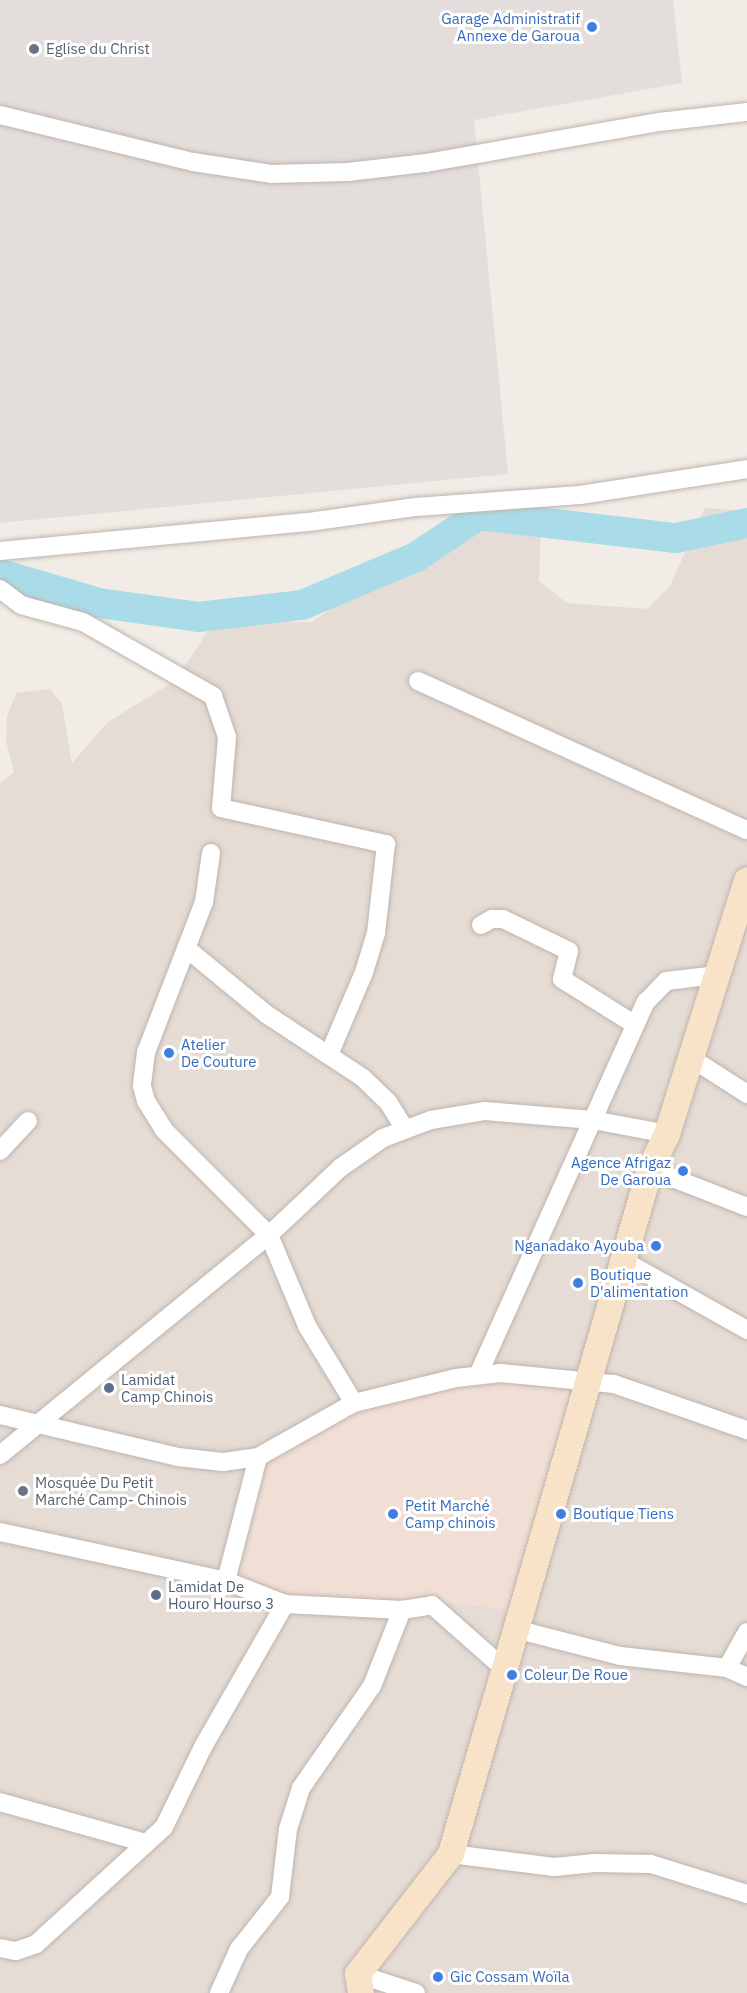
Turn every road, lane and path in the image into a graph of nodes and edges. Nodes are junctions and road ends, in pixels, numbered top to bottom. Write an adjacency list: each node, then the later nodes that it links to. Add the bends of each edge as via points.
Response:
1 (747, 112): 2 (street, via 668,120 426,163 348,172 271,174 194,162)
2 (0, 115)
3 (747, 469): 4 (street, via 580,495 416,507 316,521)
4 (0, 551)
5 (0, 589): 14 (street, via 21,605 83,622 213,696 227,737 221,808 386,844 376,933 366,970)
6 (418, 681): 7 (street)
7 (747, 830)
8 (211, 854): 11 (street, via 204,902)
9 (747, 880): 12 (main road)
10 (481, 925): 13 (street, via 503,919 569,951 562,979)
11 (186, 948): 14 (street, via 266,1014); 24 (street, via 146,1052 142,1086 146,1101 164,1130)
12 (716, 975): 13 (street, via 666,981 656,988); 15 (main road)
13 (634, 1024): 17 (street)
14 (330, 1053): 19 (street, via 376,1090)
15 (691, 1058): 16 (street); 20 (main road)
16 (747, 1094)
17 (593, 1120): 19 (street, via 485,1111); 20 (street); 27 (street)
18 (28, 1121): 21 (street)
19 (405, 1129): 24 (street, via 340,1168)
20 (667, 1134): 22 (main road)
21 (0, 1151)
22 (650, 1169): 23 (street); 25 (main road)
23 (747, 1207)
24 (269, 1235): 29 (street, via 307,1326); 31 (street)
25 (626, 1262): 26 (street); 28 (main road)
26 (747, 1330)
27 (478, 1375): 28 (street); 29 (street)
28 (591, 1380): 32 (street, via 663,1398); 39 (main road)
29 (354, 1403): 34 (street)
30 (0, 1414): 31 (street)
31 (39, 1423): 33 (street); 34 (street, via 201,1461)
32 (747, 1431)
33 (0, 1455)
34 (258, 1457): 36 (street)
35 (0, 1532): 36 (street)
36 (226, 1581): 37 (street)
37 (285, 1604): 38 (street); 45 (street, via 203,1747 177,1808)
38 (402, 1610): 41 (street, via 432,1605); 50 (street, via 372,1686 301,1788 288,1828 280,1897 239,1948)
39 (515, 1629): 41 (main road); 42 (street, via 620,1656)
40 (747, 1632): 42 (street)
41 (502, 1667): 46 (main road)
42 (727, 1668): 43 (street)
43 (747, 1677)
44 (0, 1802): 45 (street)
45 (146, 1843): 48 (street, via 36,1944 16,1951)
46 (451, 1854): 47 (street, via 554,1867 651,1864); 49 (main road)
47 (747, 1894)
48 (0, 1948)
49 (359, 1984): 51 (street)
50 (219, 1993)
51 (416, 1993)

